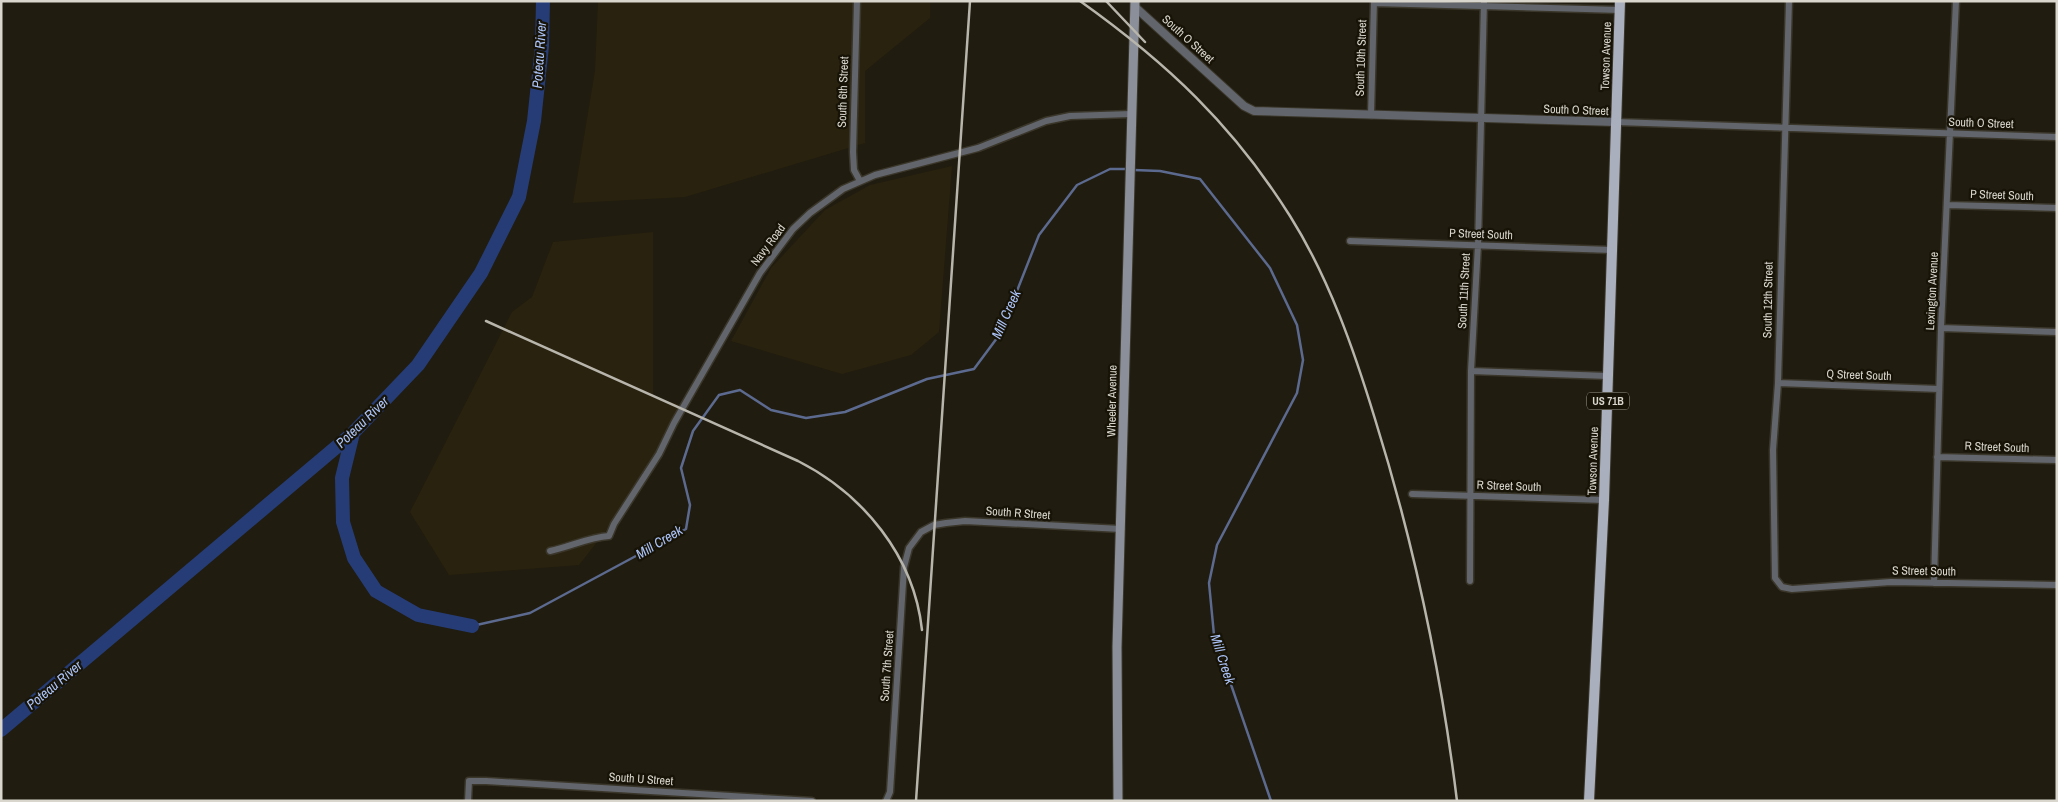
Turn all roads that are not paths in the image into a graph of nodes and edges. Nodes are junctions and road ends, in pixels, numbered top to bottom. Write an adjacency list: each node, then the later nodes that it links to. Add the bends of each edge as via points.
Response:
1 (858, 1): 15 (street, South 6th Street, via 852,152 854,170)
2 (1789, 1): 12 (street, South 12th Street)
3 (1956, 1): 13 (street, Lexington Avenue)
4 (1374, 2): 6 (street); 9 (street, South 10th Street)
5 (1135, 4): 8 (main road, Wheeler Avenue); 9 (street, South O Street, via 1249,109 1260,112)
6 (1484, 4): 7 (street); 10 (street, South 11th Street)
7 (1620, 6): 11 (main road, Towson Avenue / US 71B)
8 (1131, 114): 15 (street, Navy Road, via 1057,118 978,148); 32 (main road, Wheeler Avenue)
9 (1371, 114): 10 (street, South O Street)
10 (1480, 118): 11 (street, South O Street); 19 (street, South 11th Street)
11 (1616, 122): 12 (street, South O Street); 20 (main road, Towson Avenue / US 71B)
12 (1786, 128): 13 (street, South O Street); 25 (street, South 12th Street)
13 (1951, 133): 14 (street, South O Street); 16 (street, Lexington Avenue)
14 (2057, 137)
15 (860, 181): 34 (street, Navy Road, via 810,213 768,260 609,536 597,536 570,547)
16 (1947, 205): 17 (street, P Street South); 21 (street, Lexington Avenue)
17 (2057, 208)
18 (1350, 241): 19 (street, P Street South)
19 (1478, 245): 20 (street, P Street South); 23 (street, South 11th Street)
20 (1612, 250): 24 (main road, Towson Avenue / US 71B)
21 (1941, 328): 22 (street); 26 (street, Lexington Avenue)
22 (2057, 332)
23 (1471, 371): 24 (street); 30 (street, South 11th Street)
24 (1608, 376): 31 (main road, Towson Avenue / US 71B)
25 (1778, 383): 26 (street, Q Street South); 38 (street, South 12th Street, via 1773,450 1774,568 1779,584)
26 (1939, 389): 27 (street, Lexington Avenue)
27 (1937, 457): 28 (street, R Street South); 36 (street, Lexington Avenue)
28 (2057, 460)
29 (1412, 494): 30 (street, R Street South)
30 (1469, 496): 31 (street, R Street South); 35 (street, South 11th Street)
31 (1604, 500): 43 (main road, Towson Avenue / US 71B)
32 (1121, 529): 33 (street, South R Street, via 955,521 926,528); 42 (main road, Wheeler Avenue, via 1117,647)
33 (917, 536): 41 (street, South 7th Street, via 909,548 904,567 890,792)
34 (550, 550)
35 (1470, 581)
36 (1934, 583): 37 (street, S Street South); 38 (street, S Street South, via 1868,583)
37 (2057, 585)
38 (1792, 589)
39 (468, 801): 40 (street, South U Street, via 469,781)
40 (812, 801)
41 (886, 801)
42 (1118, 801)
43 (1589, 801)

